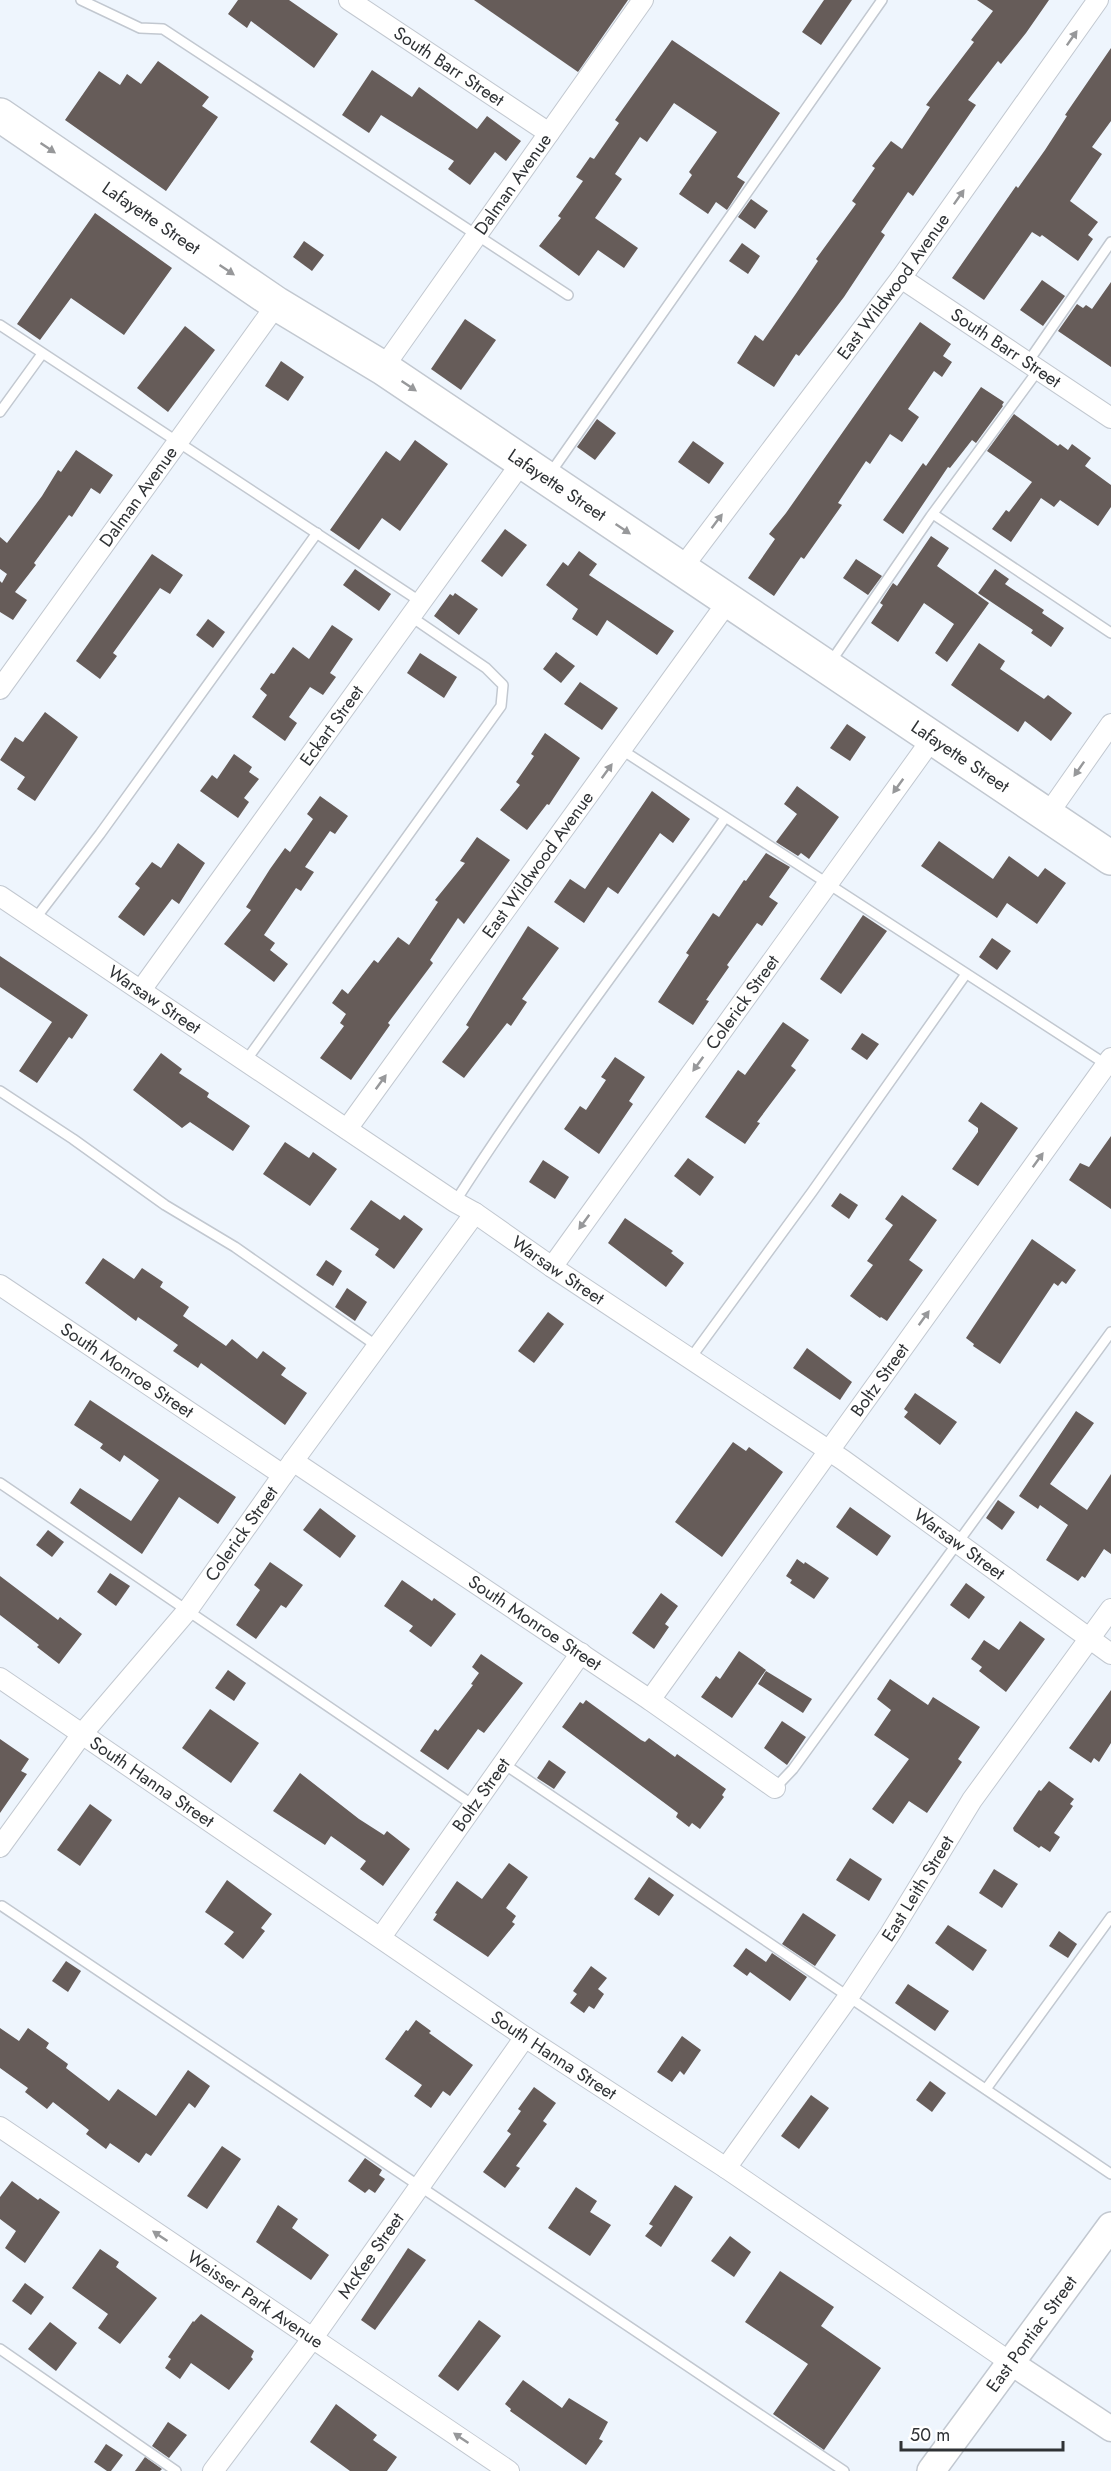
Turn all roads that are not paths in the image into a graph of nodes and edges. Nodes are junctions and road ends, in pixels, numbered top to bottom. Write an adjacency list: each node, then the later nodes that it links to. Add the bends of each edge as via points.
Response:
1 (81, 0): 8 (lane, via 140,28 163,29)
2 (349, 0): 7 (street, South Barr Street)
3 (643, 0): 7 (street, Dalman Avenue)
4 (882, 0): 20 (lane)
5 (1098, 0): 10 (street, East Wildwood Avenue, one-way to 5)
6 (2, 120): 12 (highway, Lafayette Street, one-way to 12)
7 (549, 133): 8 (street, Dalman Avenue)
8 (476, 235): 11 (lane); 16 (street, Dalman Avenue)
9 (1111, 242): 15 (lane)
10 (901, 278): 15 (street, South Barr Street); 23 (street, East Wildwood Avenue, one-way to 10)
11 (568, 295)
12 (277, 304): 16 (highway, Lafayette Street); 19 (street, Dalman Avenue)
13 (0, 325): 14 (lane)
14 (42, 354): 17 (lane); 19 (lane)
15 (1033, 365): 18 (street, South Barr Street); 21 (lane)
16 (382, 368): 20 (highway, Lafayette Street, one-way to 20)
17 (0, 412)
18 (1111, 417)
19 (177, 443): 22 (lane); 28 (street, Dalman Avenue)
20 (534, 470): 23 (highway, Lafayette Street, one-way to 23); 25 (street, Eckart Street)
21 (933, 514): 26 (lane); 27 (lane)
22 (317, 533): 25 (lane); 37 (lane)
23 (682, 568): 24 (highway, Lafayette Street)
24 (729, 600): 27 (highway, Lafayette Street); 31 (street, East Wildwood Avenue)
25 (415, 609): 39 (street, Eckart Street); 40 (lane, via 502,685 501,706)
26 (1111, 633)
27 (828, 667): 30 (highway, Lafayette Street)
28 (0, 689)
29 (1111, 723): 32 (street, one-way to 32)
30 (932, 739): 32 (highway, Lafayette Street); 35 (street, Colerick Street, one-way to 35)
31 (622, 750): 33 (lane); 43 (street, East Wildwood Avenue, one-way to 31)
32 (1048, 814): 34 (highway, Lafayette Street)
33 (725, 818): 35 (lane); 44 (lane, via 562,1041)
34 (1111, 858)
35 (828, 883): 38 (lane); 46 (street, Colerick Street, one-way to 46)
36 (0, 896): 37 (street, Warsaw Street)
37 (35, 919): 39 (street, Warsaw Street)
38 (966, 974): 41 (lane); 50 (lane)
39 (141, 990): 40 (street, Warsaw Street)
40 (245, 1062): 43 (street, Warsaw Street)
41 (1110, 1064): 51 (street, Boltz Street, one-way to 41)
42 (0, 1091): 49 (lane)
43 (347, 1129): 44 (street, Warsaw Street)
44 (455, 1202): 45 (street, Warsaw Street)
45 (475, 1213): 46 (street, Warsaw Street); 49 (street, Colerick Street)
46 (552, 1267): 50 (street, Warsaw Street)
47 (0, 1286): 52 (street, South Monroe Street)
48 (1111, 1332): 54 (lane)
49 (377, 1346): 52 (street, Colerick Street)
50 (690, 1359): 51 (street, Warsaw Street)
51 (828, 1450): 54 (street, Warsaw Street); 61 (street, Boltz Street)
52 (288, 1468): 56 (street, Colerick Street); 58 (street, South Monroe Street)
53 (0, 1483): 56 (lane)
54 (957, 1543): 57 (street, Warsaw Street); 64 (lane)
55 (1111, 1610): 57 (street, East Leith Street)
56 (188, 1611): 62 (street, Colerick Street); 65 (lane)
57 (1090, 1639): 59 (street, Warsaw Street); 70 (street, East Leith Street, via 966,1808)
58 (581, 1653): 61 (street, South Monroe Street); 63 (street, Boltz Street)
59 (1111, 1654)
60 (0, 1678): 62 (street, South Hanna Street)
61 (650, 1700): 64 (street, South Monroe Street)
62 (82, 1734): 66 (street, Colerick Street); 69 (street, South Hanna Street)
63 (504, 1764): 65 (street, Boltz Street); 70 (lane)
64 (775, 1788)
65 (473, 1805): 69 (street, Boltz Street)
66 (0, 1847)
67 (2, 1906): 76 (lane)
68 (1111, 1917): 72 (lane)
69 (381, 1937): 71 (street, South Hanna Street)
70 (849, 1996): 72 (lane); 74 (street, East Leith Street)
71 (525, 2037): 74 (street, South Hanna Street); 76 (street, McKee Street)
72 (986, 2089): 75 (lane)
73 (0, 2127): 78 (street, Weisser Park Avenue, one-way to 73)
74 (726, 2168): 80 (street, South Hanna Street)
75 (1111, 2175)
76 (420, 2187): 78 (street, McKee Street); 85 (lane)
77 (1111, 2226): 80 (main road, East Pontiac Street)
78 (312, 2339): 83 (street, McKee Street); 84 (street, Weisser Park Avenue, one-way to 78)
79 (0, 2349): 82 (lane)
80 (1010, 2362): 81 (street, South Hanna Street); 86 (main road, East Pontiac Street)
81 (1111, 2429)
82 (176, 2471)
83 (213, 2471)
84 (509, 2471)
85 (844, 2471)
86 (931, 2471)

